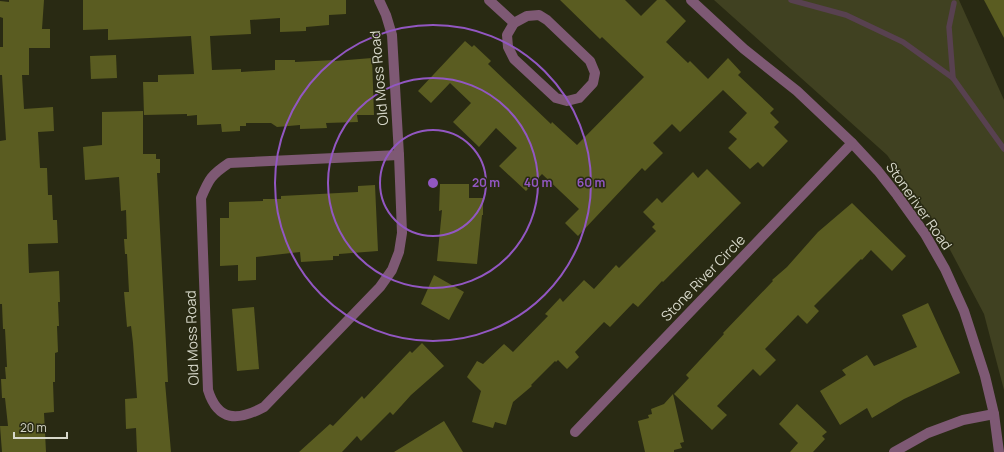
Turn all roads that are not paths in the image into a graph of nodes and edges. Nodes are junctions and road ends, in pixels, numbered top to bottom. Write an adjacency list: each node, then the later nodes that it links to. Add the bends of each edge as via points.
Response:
1 (379, 0): 6 (street, Old Moss Road, via 392,35)
2 (489, 0): 4 (street)
3 (690, 0): 5 (street, Stoneriver Road, via 744,49 797,91)
4 (514, 23): 4 (street, via 527,16 539,15 547,20 590,61 595,73 593,83 578,98 567,101 556,98 514,59 508,48 507,35)
5 (852, 143): 7 (street, Stoneriver Road, via 897,195 946,269 964,311); 8 (street, Stone River Circle)
6 (399, 156): 6 (street, Old Moss Road, via 229,163 214,172 201,198 208,390 211,402 222,413 235,417 250,414 264,406 380,287 392,270 399,252 402,233)
7 (994, 414): 9 (street, via 963,420 928,433); 10 (street, Stoneriver Road)
8 (575, 432)
9 (894, 452)
10 (999, 452)

